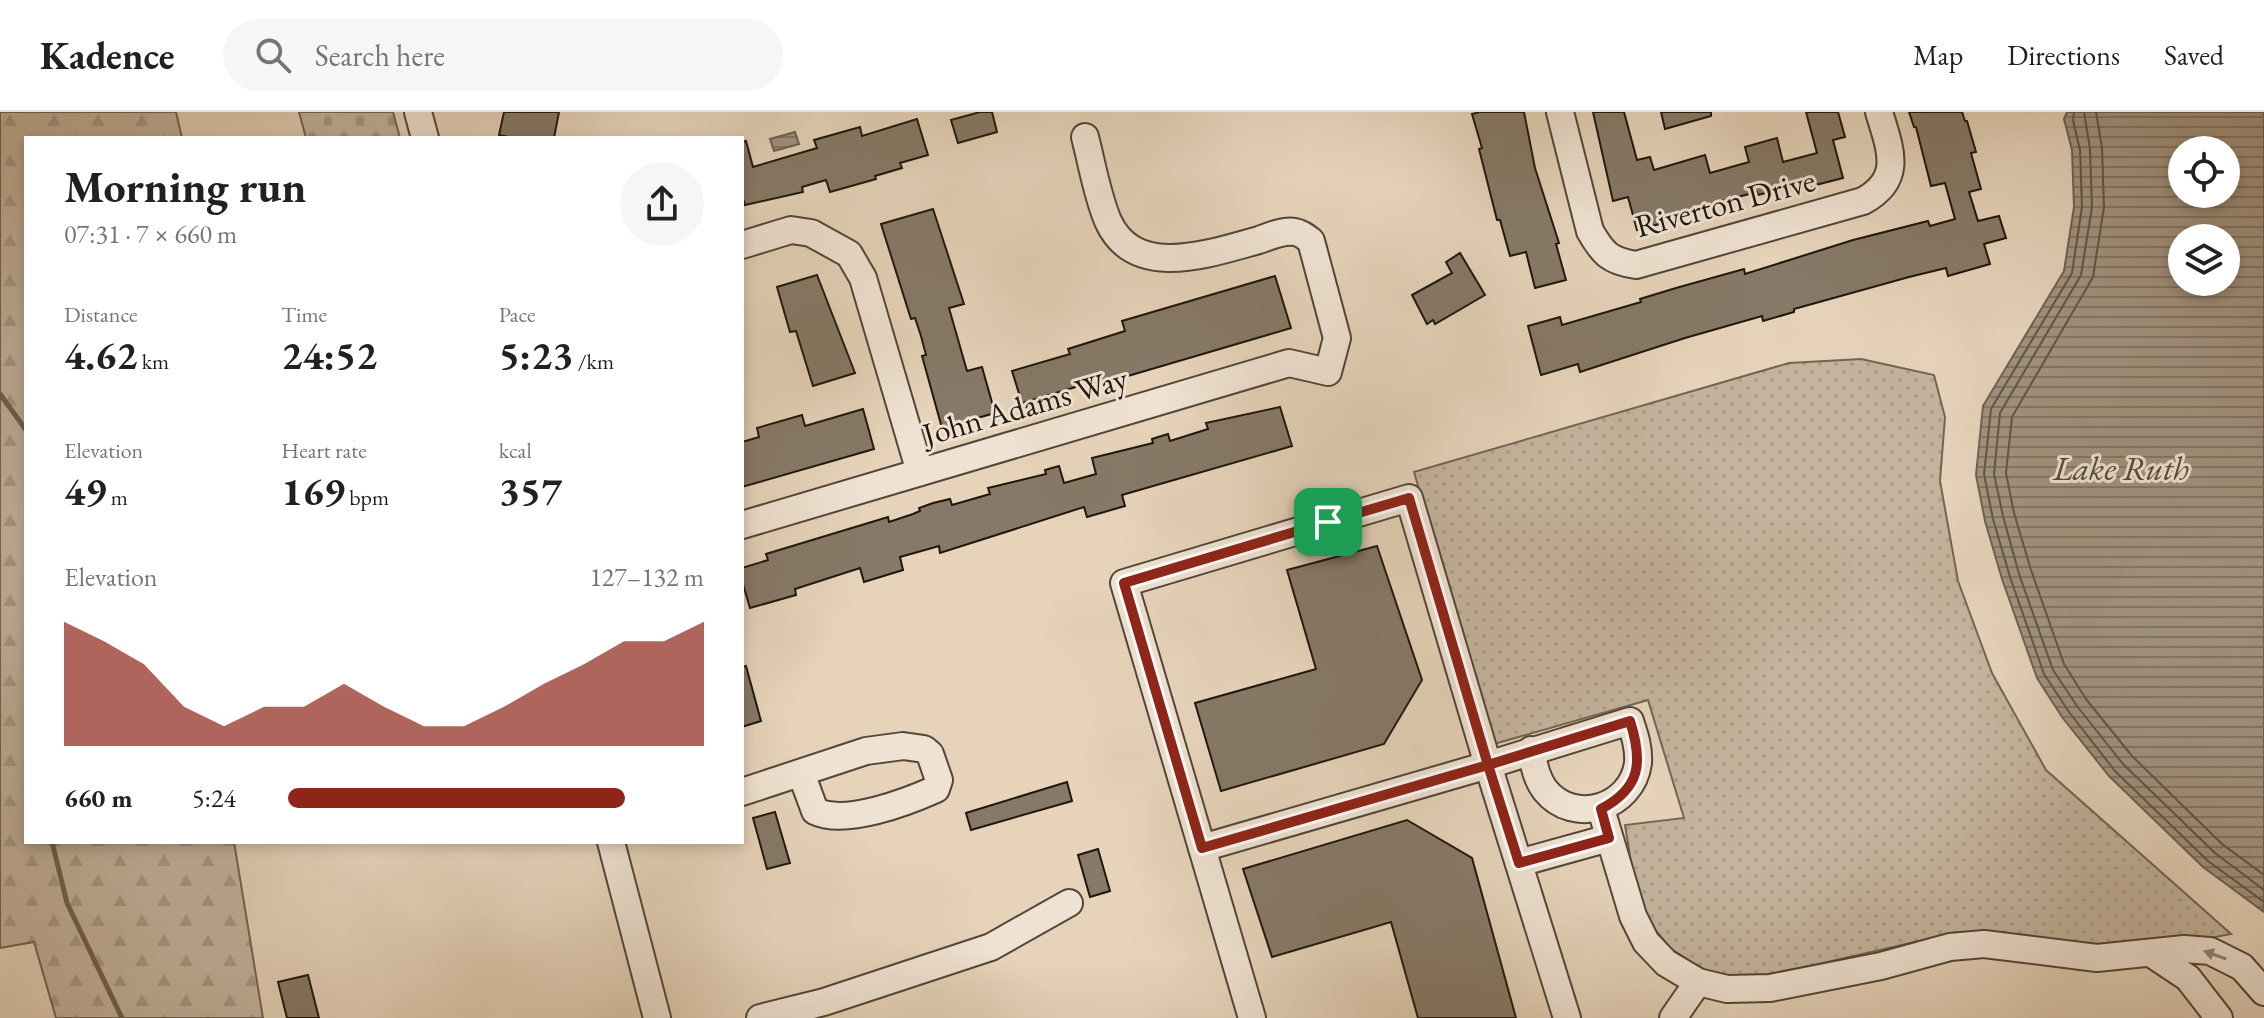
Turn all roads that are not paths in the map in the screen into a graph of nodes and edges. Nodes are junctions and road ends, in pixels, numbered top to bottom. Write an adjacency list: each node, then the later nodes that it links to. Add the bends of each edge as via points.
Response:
1 (418, 112): 4 (street)
2 (1560, 112): 3 (street, Riverton Drive, via 1590,231 1615,261 1636,265 1879,193 1889,175 1891,151)
3 (1879, 112)
4 (424, 136)
5 (1085, 137): 7 (street, John Adams Way, via 1108,221 1134,252 1178,258 1286,232 1311,241 1337,338 1328,372 1289,363)
6 (744, 244): 7 (street, via 791,230 811,233 849,254 863,278)
7 (920, 472): 8 (street, John Adams Way)
8 (744, 524)
9 (1531, 750): 10 (street); 13 (street, via 1537,776 1561,804); 13 (street, via 1630,721 1638,745 1632,784)
10 (1488, 765): 16 (street); 16 (street, via 1409,498 1124,583); 17 (street)
11 (801, 773): 11 (street, via 866,751 903,746 930,754 939,780 936,789 902,803 862,814 822,815 815,811); 12 (street)
12 (744, 791)
13 (1601, 809): 14 (street)
14 (1609, 838): 17 (street); 20 (street, via 1646,942 1666,963)
15 (612, 844): 22 (street)
16 (1202, 848): 24 (street)
17 (1519, 863): 25 (street)
18 (1069, 903): 23 (street, via 991,947)
19 (2152, 954): 20 (street, via 2097,958 1984,944 1770,988 1727,989); 21 (street, one-way to 19, via 2242,967 2210,951); 27 (street, via 2188,978)
20 (1698, 982): 26 (street)
21 (2264, 992)
22 (657, 1018)
23 (760, 1018)
24 (1252, 1018)
25 (1567, 1018)
26 (1673, 1018)
27 (2219, 1018)

